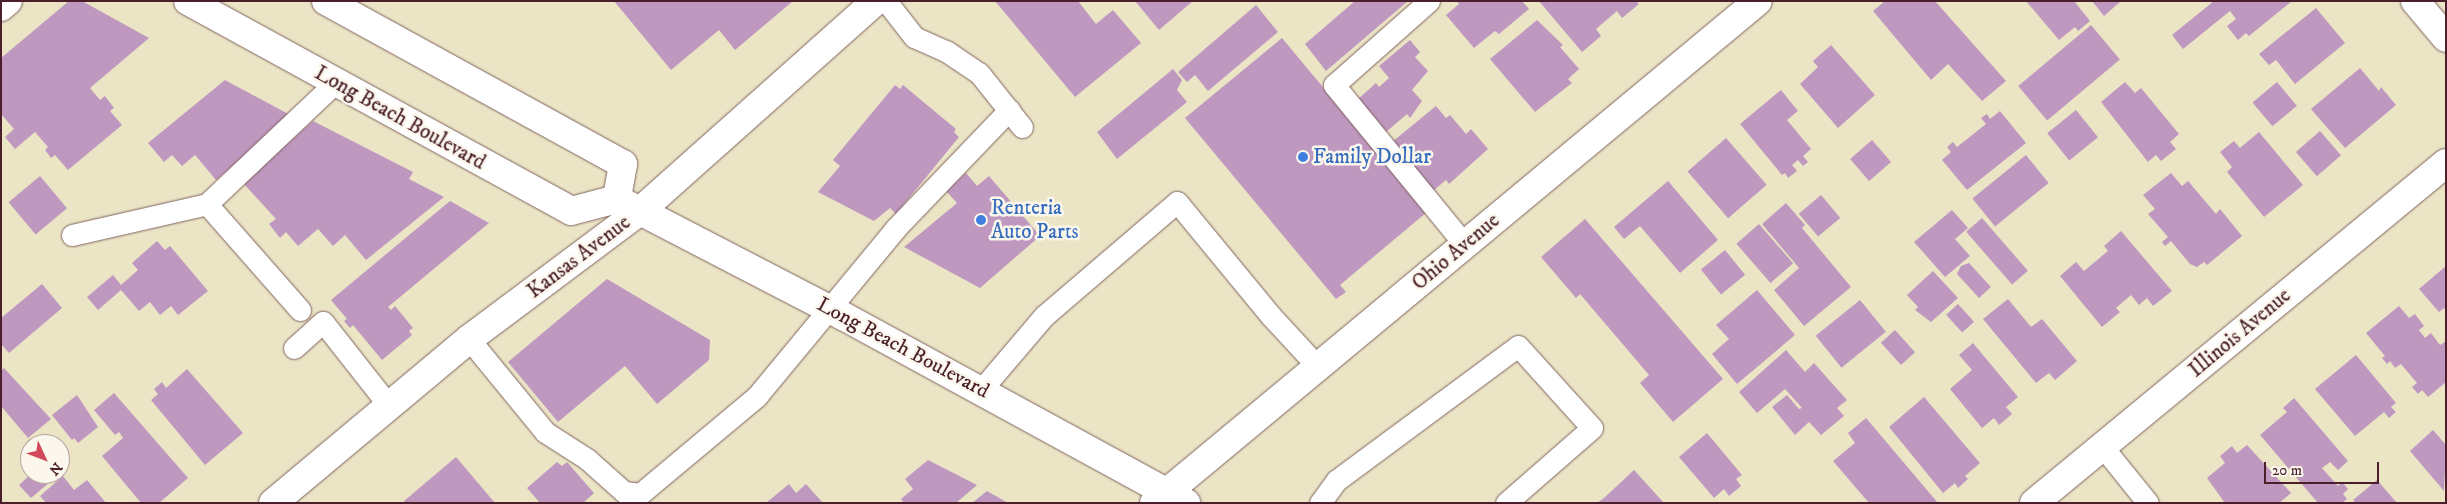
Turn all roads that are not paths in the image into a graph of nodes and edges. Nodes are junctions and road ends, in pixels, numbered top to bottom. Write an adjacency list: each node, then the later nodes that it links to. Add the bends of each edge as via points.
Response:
1 (8, 1): 9 (street)
2 (188, 1): 11 (street, Long Beach Boulevard)
3 (326, 1): 16 (street, via 623,164)
4 (876, 1): 16 (street, Kansas Avenue)
5 (886, 1): 12 (lane, via 914,37 946,51 980,73)
6 (1430, 1): 18 (lane, via 1334,85)
7 (1758, 1): 18 (street, Ohio Avenue)
8 (2415, 1): 10 (street)
9 (1, 7)
10 (2446, 38)
11 (336, 82): 15 (lane); 16 (street, Long Beach Boulevard, via 571,211)
12 (1008, 110): 13 (lane); 19 (lane, via 894,229)
13 (1022, 127)
14 (2446, 163): 26 (street, Illinois Avenue)
15 (207, 204): 17 (lane); 20 (lane)
16 (628, 205): 19 (street, Long Beach Boulevard); 21 (street, Kansas Avenue)
17 (72, 235)
18 (1465, 244): 23 (street, Ohio Avenue)
19 (828, 308): 21 (lane, via 757,396 640,494 624,492 587,459 545,432); 24 (street, Long Beach Boulevard)
20 (300, 310)
21 (469, 339): 25 (street, Kansas Avenue)
22 (294, 348): 25 (lane, via 323,322)
23 (1318, 367): 24 (lane, via 1270,316 1177,202 1044,316); 27 (street, Ohio Avenue)
24 (981, 390): 27 (street, Long Beach Boulevard)
25 (389, 406): 28 (street, Kansas Avenue)
26 (2102, 446): 31 (street, Illinois Avenue); 32 (lane)
27 (1169, 499)
28 (273, 503)
29 (1320, 503): 30 (lane, via 1337,480 1518,346 1592,428)
30 (1506, 503)
31 (2034, 503)
32 (2148, 503)

